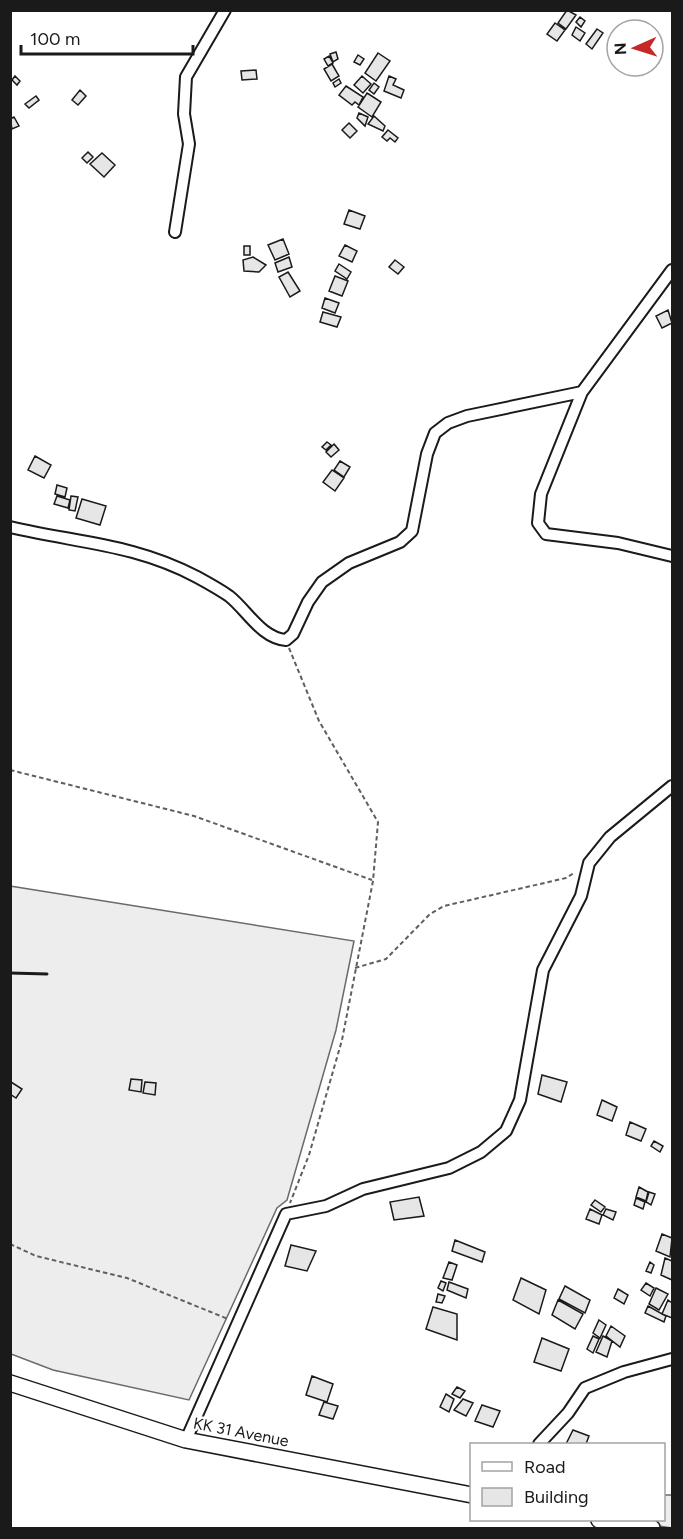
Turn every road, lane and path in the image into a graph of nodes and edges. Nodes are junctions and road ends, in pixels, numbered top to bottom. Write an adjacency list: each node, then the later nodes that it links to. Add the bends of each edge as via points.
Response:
1 (225, 10): 2 (street, via 186,77 184,105 189,144)
2 (175, 232)
3 (672, 270): 4 (street)
4 (582, 392): 6 (street, via 541,494 540,530); 7 (street, via 467,416 435,433 412,531 400,543 349,562 322,582)
5 (10, 527): 7 (street, via 127,548 171,563 230,597 276,639)
6 (672, 556)
7 (286, 640): 11 (path, via 319,722 378,822)
8 (10, 770): 11 (path, via 194,816)
9 (672, 786): 10 (street, via 610,837)
10 (590, 863): 12 (path, via 566,878 444,906 430,914 386,959); 13 (street, via 581,896 543,970 520,1100 506,1131 481,1152 449,1168 363,1189 326,1206)
11 (373, 881): 12 (path)
12 (354, 969): 13 (path, via 342,1040 309,1155)
13 (286, 1214): 15 (street)
14 (10, 1244): 15 (path, via 36,1256 127,1278)
15 (238, 1323): 18 (street)
16 (672, 1359): 19 (street, via 585,1388)
17 (10, 1383): 18 (main road, KK 31 Avenue)
18 (186, 1440): 20 (main road, KK 31 Avenue)
19 (540, 1443)
20 (470, 1495)
21 (606, 1521): 22 (main road)
22 (651, 1528)

